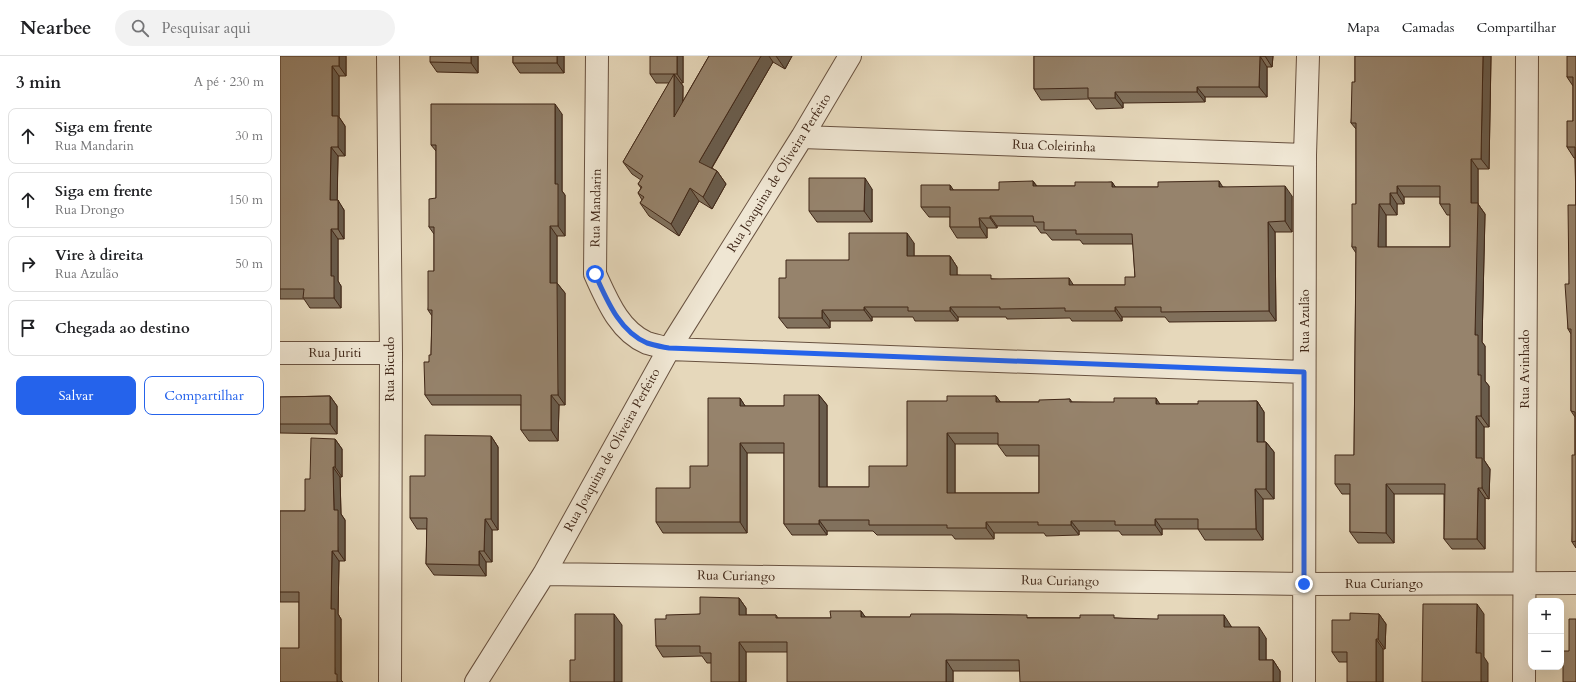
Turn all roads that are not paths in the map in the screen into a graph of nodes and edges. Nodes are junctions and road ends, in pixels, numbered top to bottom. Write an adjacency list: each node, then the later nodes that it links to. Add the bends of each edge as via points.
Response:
1 (388, 56): 10 (street, Rua Bicudo)
2 (597, 56): 8 (street, Rua Mandarin, via 595,274 609,306 627,330 646,342)
3 (850, 56): 6 (street, Rua Joaquina de Oliveira Perfeito)
4 (1308, 56): 7 (street, Rua Azulão)
5 (1527, 56): 15 (street, Rua Avinhado)
6 (802, 137): 7 (street, Rua Coleirinha); 8 (street, Rua Joaquina de Oliveira Perfeito)
7 (1305, 155): 11 (street, Rua Azulão)
8 (669, 348): 11 (street, Rua Mandarin); 12 (street, Rua Joaquina de Oliveira Perfeito)
9 (280, 353): 10 (street, Rua Juriti)
10 (390, 353): 16 (street, Rua Bicudo)
11 (1304, 372): 14 (street, Rua Azulão)
12 (544, 574): 14 (street, Rua Curiango); 17 (street, Rua Joaquina de Oliveira Perfeito)
13 (1576, 583): 15 (street, Rua Curiango)
14 (1304, 584): 15 (street, Rua Curiango); 18 (street, Rua Azulão)
15 (1524, 584): 19 (street, Rua Avinhado)
16 (390, 682)
17 (476, 682)
18 (1304, 682)
19 (1524, 682)

